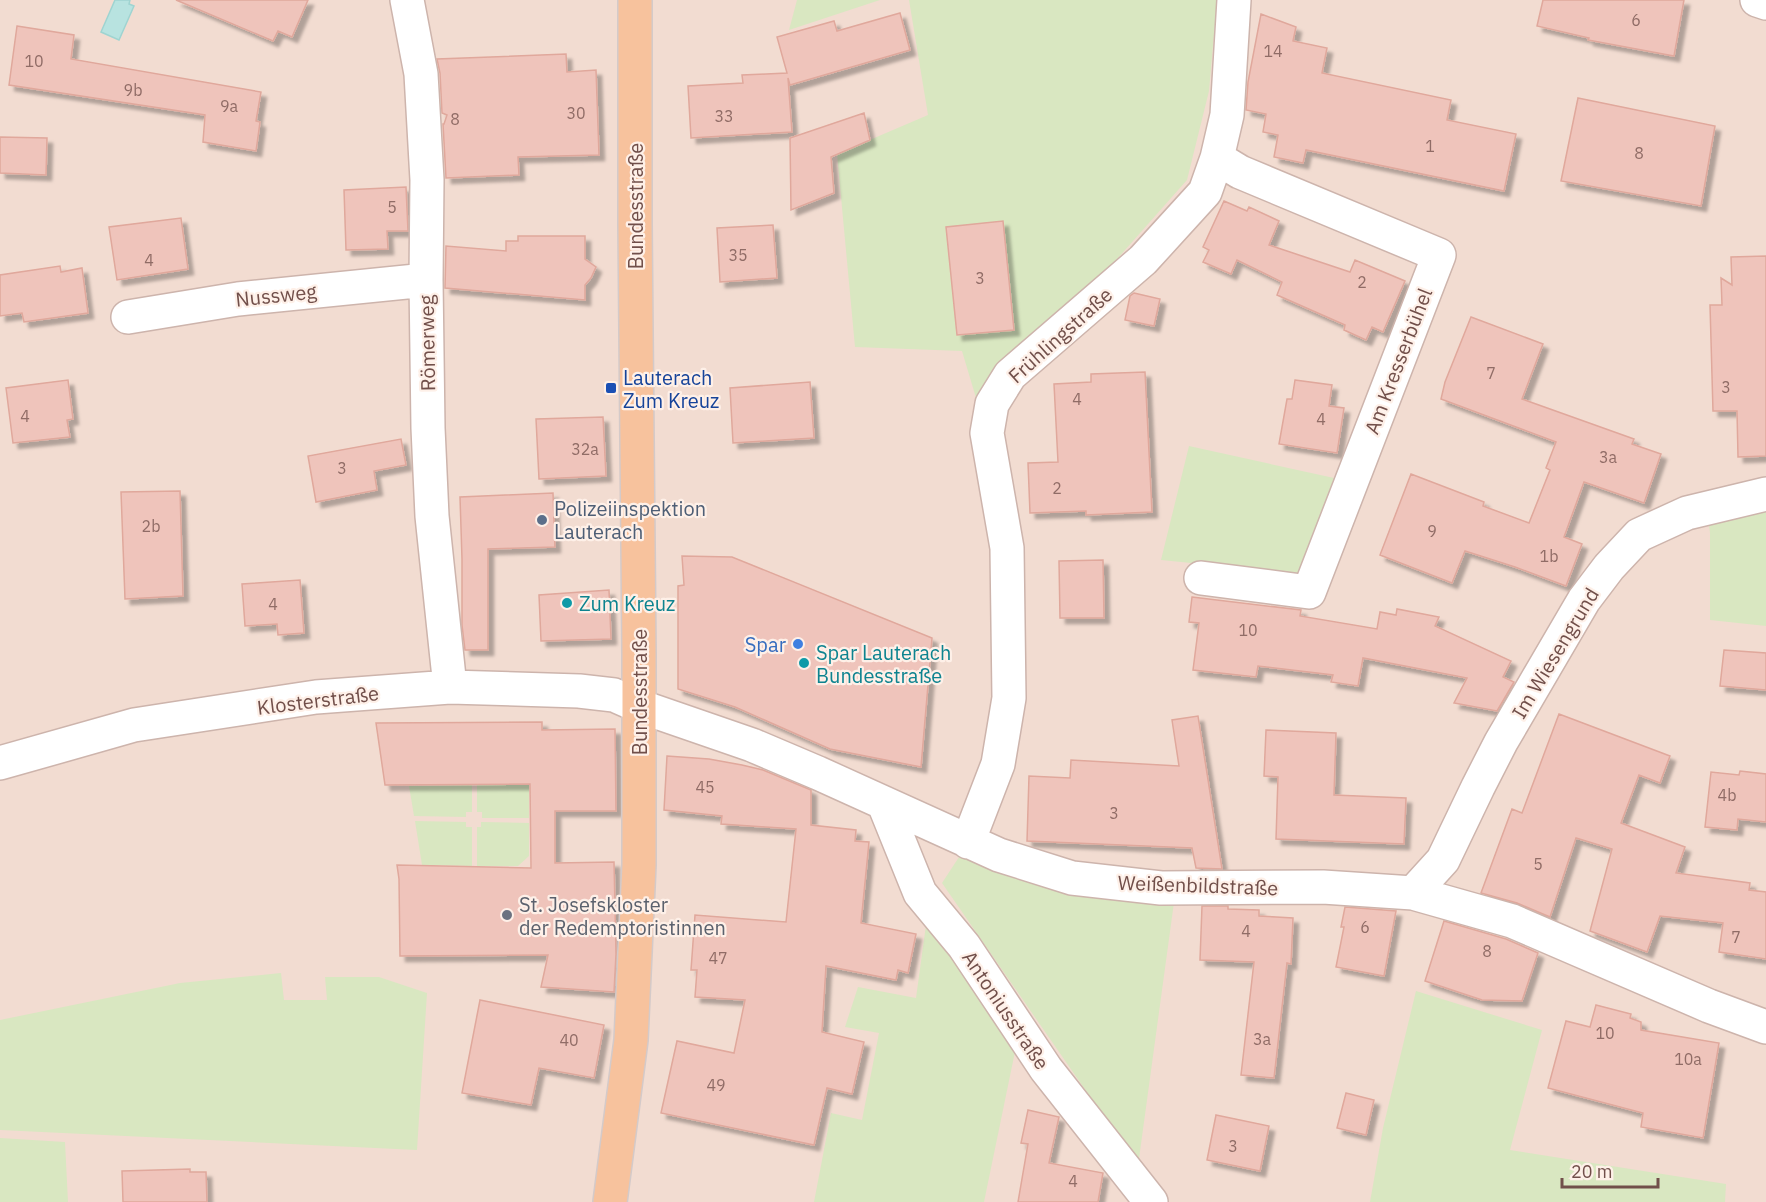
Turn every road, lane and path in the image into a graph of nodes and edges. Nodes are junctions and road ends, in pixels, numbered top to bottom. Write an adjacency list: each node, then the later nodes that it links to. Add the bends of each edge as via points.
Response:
1 (407, 0): 7 (street, Römerweg, via 421,74 427,180)
2 (635, 0): 12 (main road, Bundesstraße)
3 (1234, 0): 6 (street, Frühlingstraße, via 1227,115)
4 (1757, 0): 5 (street)
5 (1766, 3)
6 (1217, 158): 10 (street, Am Kresserbühel, via 1240,172 1439,255 1309,592); 15 (street, Frühlingstraße, via 1205,192 1143,260 1010,375 992,404 987,433 1007,548 1009,698 998,764)
7 (426, 280): 8 (street, Nussweg, via 238,299); 11 (street, Römerweg, via 432,516)
8 (128, 317)
9 (1766, 495): 16 (street, Im Wiesengrund, via 1687,513 1639,535 1609,567 1584,600 1501,742 1443,860)
10 (1201, 578)
11 (450, 687): 12 (street, Klosterstraße, via 579,691 615,696); 13 (street, Klosterstraße, via 316,697 134,725)
12 (639, 706): 14 (street, Weißenbildstraße, via 752,745); 18 (main road, Bundesstraße, via 639,865 632,1040)
13 (0, 763)
14 (884, 804): 15 (street, Weißenbildstraße); 19 (street, Antoniusstraße, via 920,893 964,946 1046,1069)
15 (968, 842): 16 (street, Weißenbildstraße, via 1072,878 1161,888 1323,888)
16 (1413, 893): 17 (street, Weißenbildstraße, via 1512,921)
17 (1766, 1027)
18 (610, 1202)
19 (1151, 1202)

